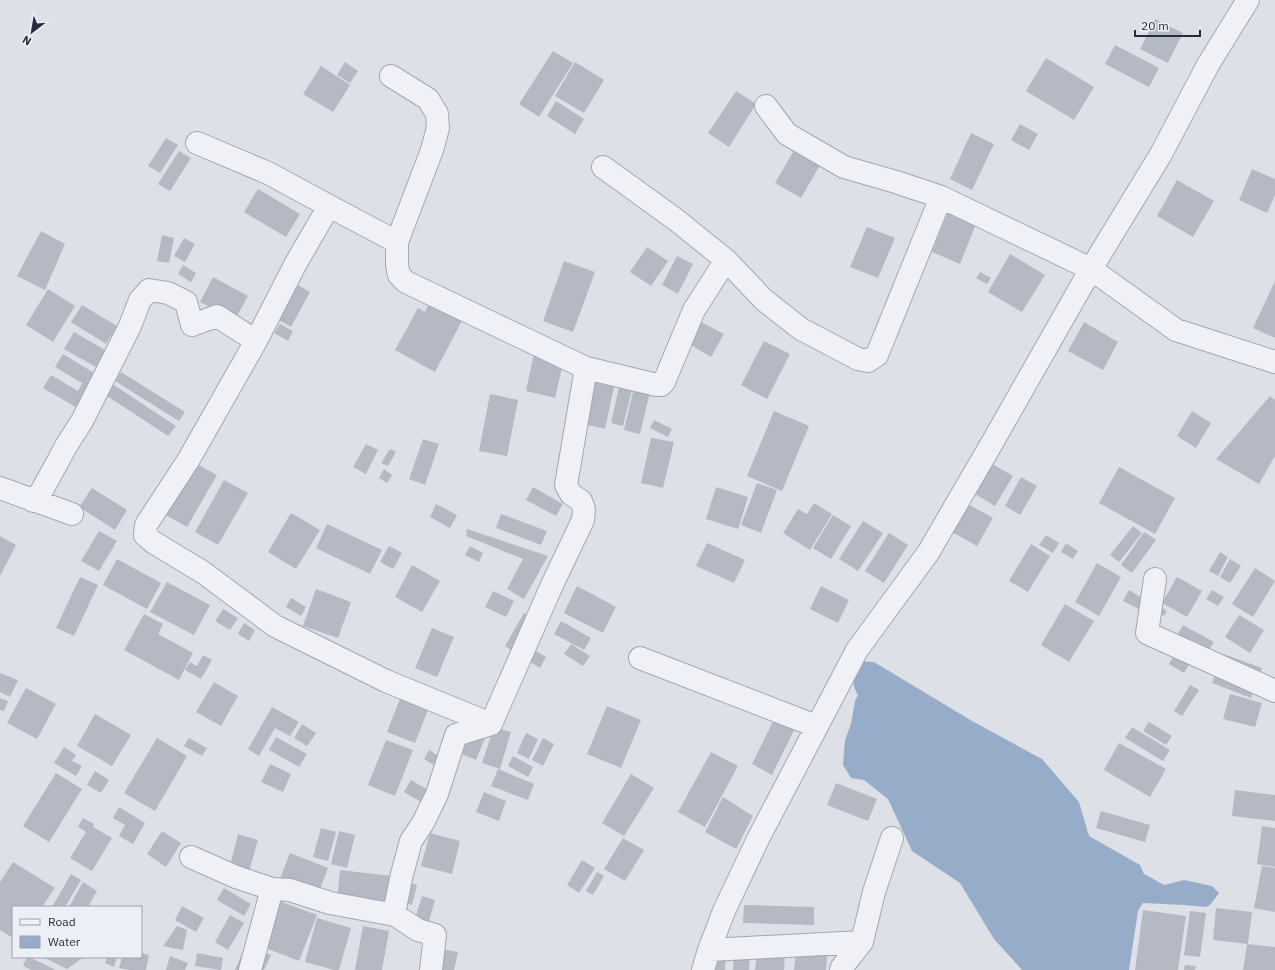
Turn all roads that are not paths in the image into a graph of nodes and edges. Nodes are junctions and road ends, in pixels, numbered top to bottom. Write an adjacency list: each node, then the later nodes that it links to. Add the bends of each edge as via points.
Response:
1 (1248, 0): 10 (street, via 1209,63 1161,154)
2 (391, 76): 8 (street, via 428,99 437,114 438,128)
3 (766, 106): 6 (street, via 787,134 844,167)
4 (197, 143): 7 (street, via 268,173)
5 (603, 167): 9 (street)
6 (941, 197): 9 (street, via 877,355 868,361 858,359 801,329 764,300); 10 (street)
7 (329, 206): 8 (street); 11 (street)
8 (397, 242): 13 (street, via 399,275 406,282)
9 (726, 260): 13 (street, via 694,310 661,385)
10 (1092, 269): 12 (street, via 1176,330); 21 (street, via 928,553 857,650)
11 (256, 341): 15 (street, via 217,316 192,325 186,302 168,293 149,290 140,300 130,326 82,421 41,492); 20 (street, via 189,460 146,525 145,535 204,573 275,626 386,681)
12 (1275, 362)
13 (586, 368): 20 (street, via 566,485 571,494 581,501 584,509 583,520)
14 (0, 488): 15 (street)
15 (33, 501): 16 (street)
16 (72, 514)
17 (1155, 579): 19 (street, via 1147,633)
18 (640, 658): 21 (street)
19 (1275, 691)
20 (491, 724): 25 (street, via 456,735 437,794 411,841)
21 (816, 726): 27 (street, via 724,911)
22 (892, 838): 26 (street, via 874,892)
23 (191, 857): 24 (street, via 236,877)
24 (272, 889): 25 (street, via 290,890 330,903); 28 (street)
25 (395, 915): 29 (street, via 418,930 435,935)
26 (862, 942): 27 (street); 30 (street)
27 (706, 960)
28 (250, 970)
29 (431, 970)
30 (841, 970)

